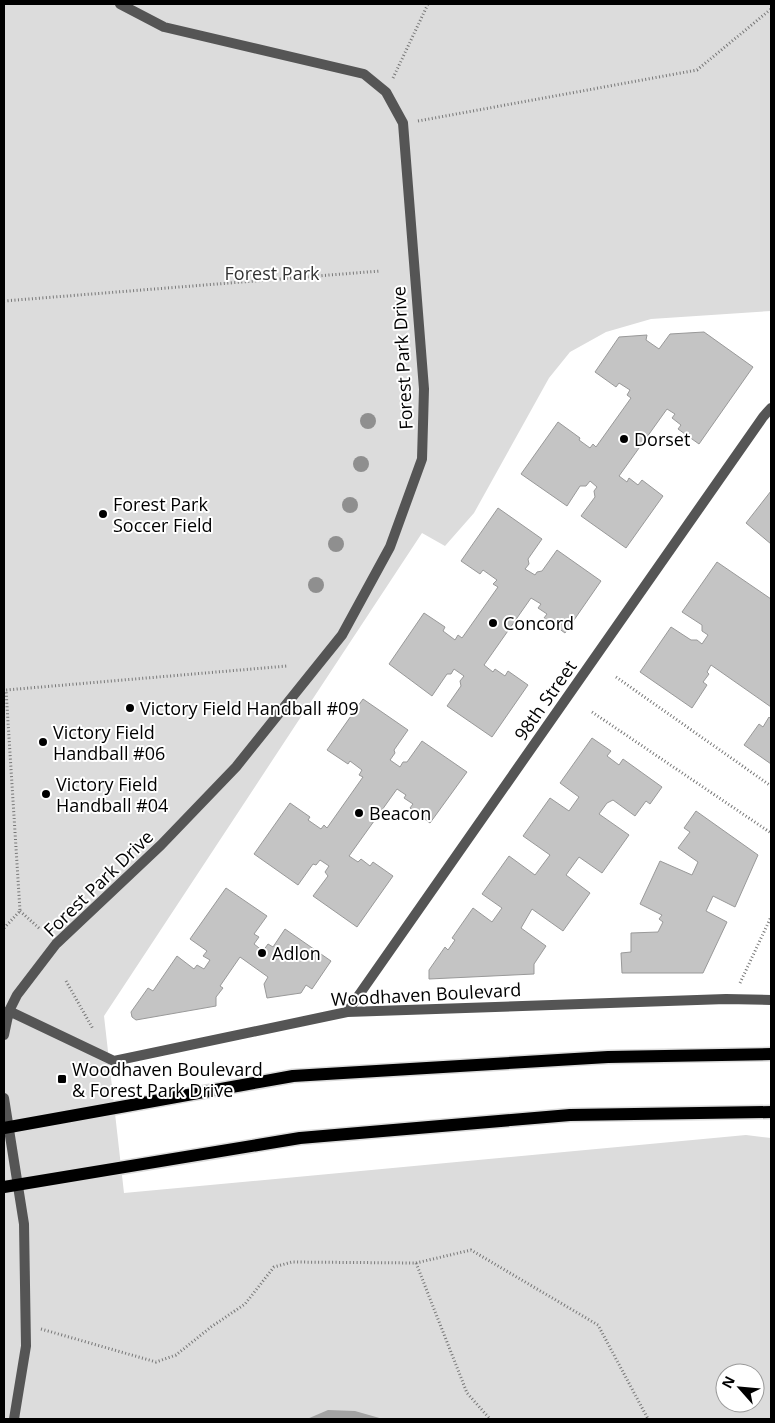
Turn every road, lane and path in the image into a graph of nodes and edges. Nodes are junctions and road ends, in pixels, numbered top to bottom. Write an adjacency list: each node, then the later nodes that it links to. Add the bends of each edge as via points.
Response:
1 (120, 4): 4 (street, Forest Park Drive, via 164,27 364,74)
2 (428, 4): 4 (path)
3 (771, 8): 5 (path, via 697,70)
4 (386, 92): 5 (street, Forest Park Drive)
5 (403, 123): 22 (street, Forest Park Drive, via 424,389 422,459 390,547 342,635 236,767 161,845 56,944 17,994)
6 (380, 271): 7 (path)
7 (4, 301)
8 (771, 408): 23 (street, 98th Street)
9 (287, 666): 11 (path)
10 (616, 677): 13 (path)
11 (5, 690): 15 (path)
12 (592, 712): 14 (path)
13 (771, 786)
14 (771, 833)
15 (20, 910): 17 (path); 18 (path)
16 (771, 917): 20 (path)
17 (4, 928)
18 (40, 929)
19 (66, 981): 24 (path)
20 (740, 983)
21 (771, 1000): 23 (street, Woodhaven Boulevard)
22 (9, 1011): 23 (street, Woodhaven Boulevard, via 114,1061); 25 (street, Forest Park Drive)
23 (347, 1012)
24 (94, 1028)
25 (4, 1035)
26 (771, 1054): 29 (main road, via 608,1057 292,1076)
27 (4, 1098): 29 (street)
28 (771, 1112): 30 (main road, via 570,1115 300,1138)
29 (6, 1128): 30 (street)
30 (18, 1184): 31 (main road); 33 (street, via 24,1224)
31 (4, 1187)
32 (416, 1263): 33 (path, via 292,1262 274,1267 245,1304 176,1355 156,1362); 35 (path, via 467,1393); 36 (path, via 471,1250 598,1325)
33 (26, 1324): 34 (street, via 26,1346)
34 (14, 1419)
35 (490, 1419)
36 (648, 1419)

